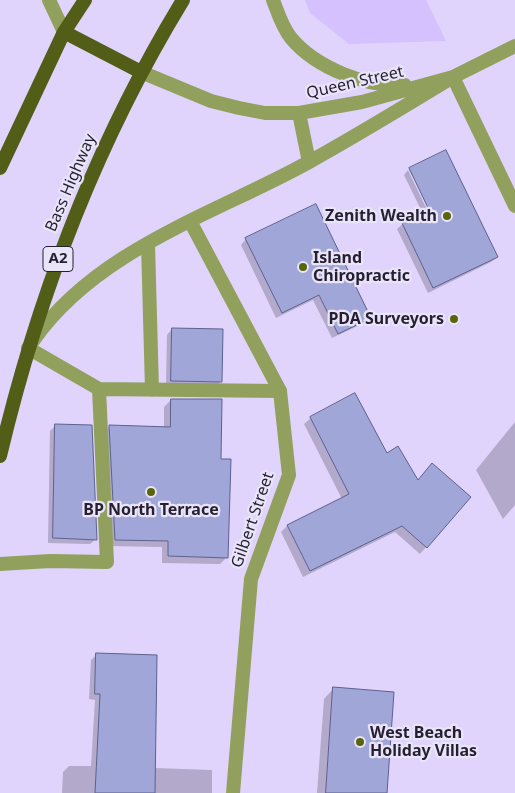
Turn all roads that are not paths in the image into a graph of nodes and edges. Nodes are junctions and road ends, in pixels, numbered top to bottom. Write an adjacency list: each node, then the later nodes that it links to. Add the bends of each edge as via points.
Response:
1 (49, 0): 5 (street)
2 (85, 0): 5 (highway)
3 (183, 0): 7 (highway, Bass Highway / A2)
4 (273, 0): 8 (street, via 280,20 292,38 330,68 359,80 395,86)
5 (64, 32): 7 (highway); 11 (highway)
6 (515, 46): 8 (street, Queen Street)
7 (141, 72): 9 (street, Queen Street, via 211,101 265,112); 15 (highway, Bass Highway / A2, via 80,201)
8 (453, 78): 9 (street, Queen Street, via 362,102); 10 (street); 12 (street)
9 (299, 113): 10 (street)
10 (309, 162): 13 (street)
11 (0, 168)
12 (515, 206)
13 (190, 221): 14 (street); 18 (street, Gilbert Street)
14 (148, 244): 15 (street, via 73,294 50,316); 17 (street)
15 (28, 348): 16 (street); 19 (highway, Bass Highway / A2)
16 (99, 389): 17 (street); 20 (street, via 107,562)
17 (152, 390): 18 (street)
18 (280, 391): 21 (street, Gilbert Street, via 289,475 251,579)
19 (0, 456)
20 (0, 564)
21 (233, 793)

